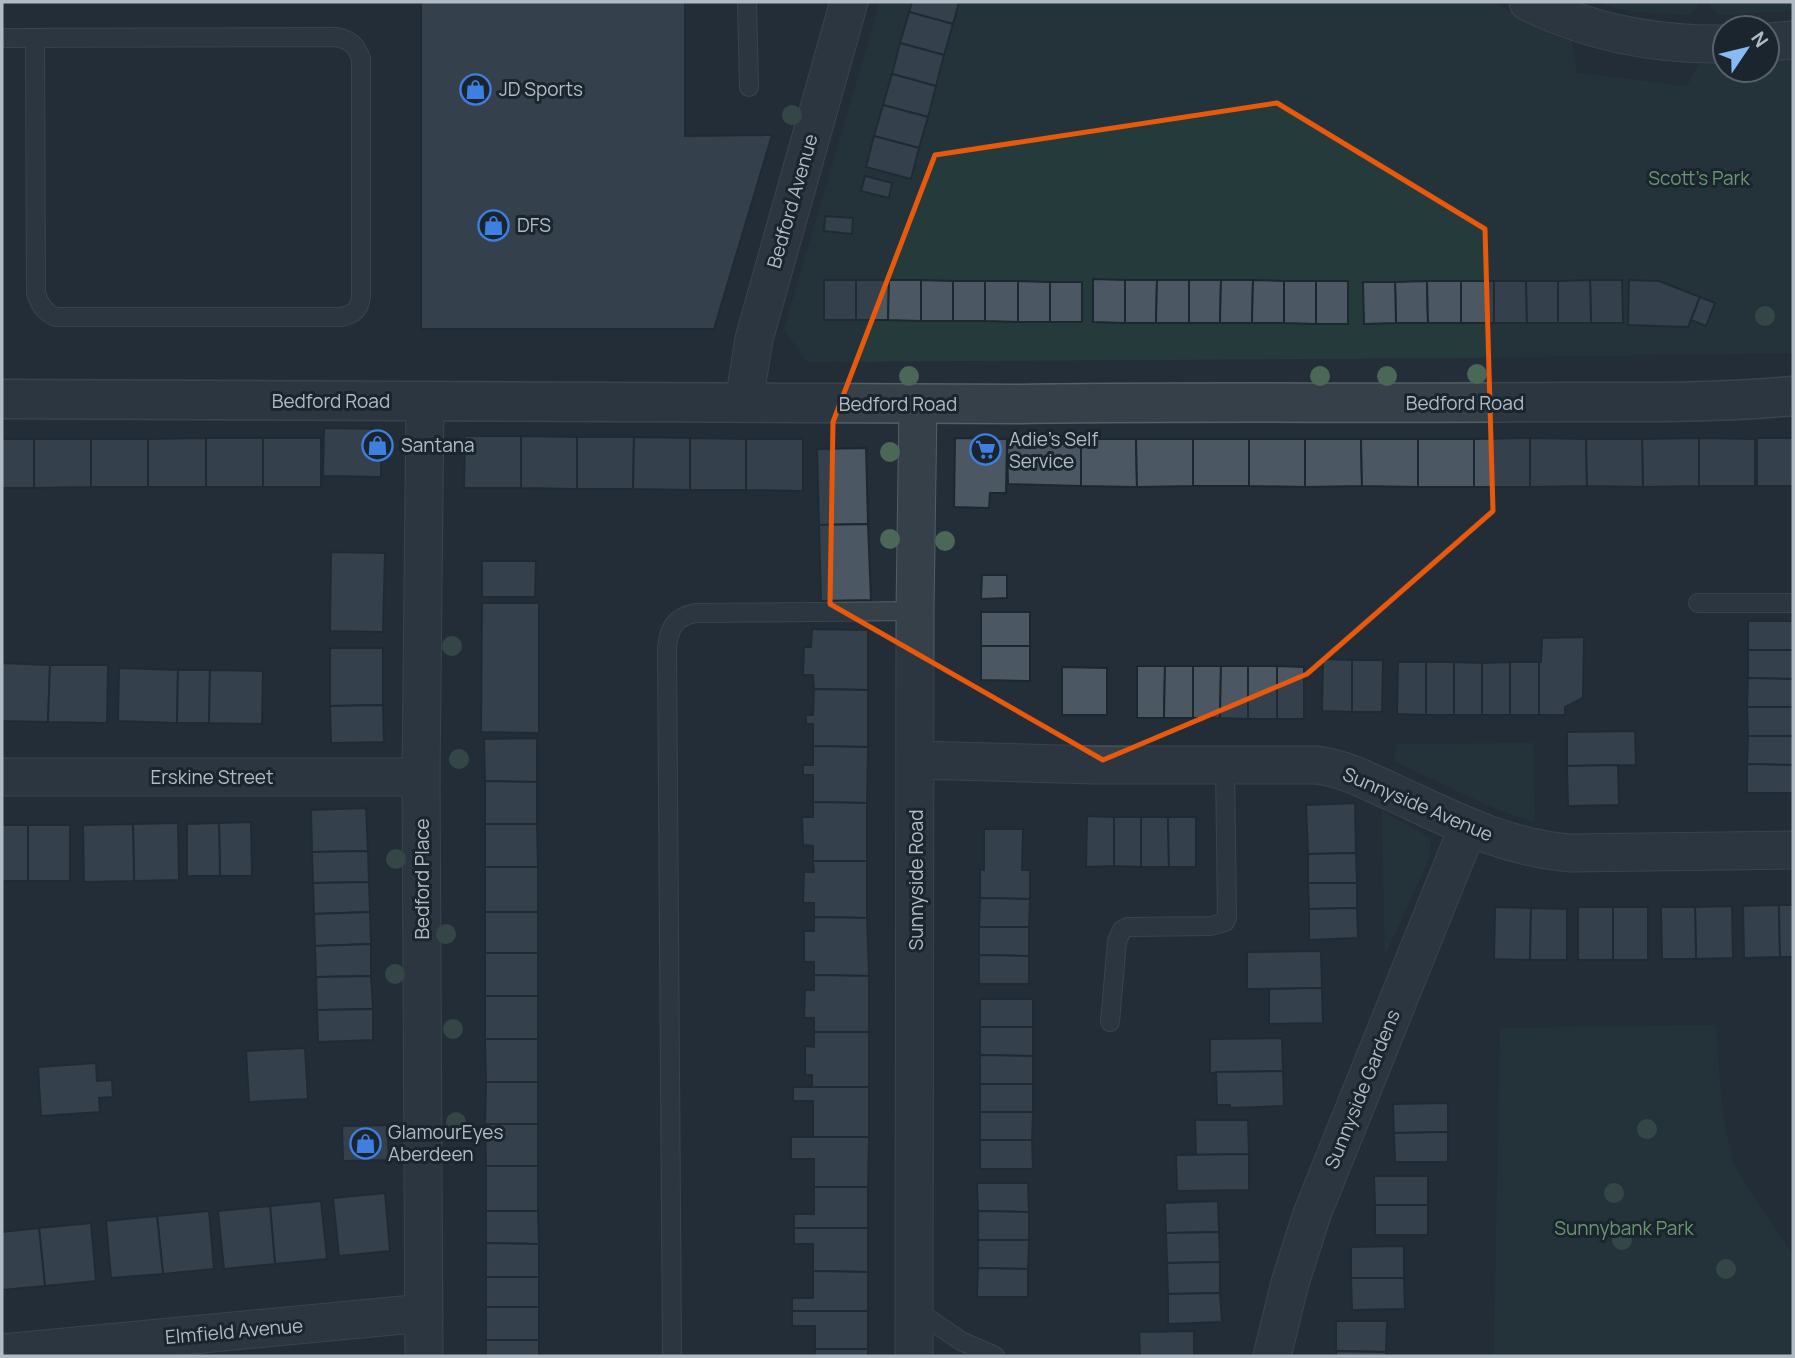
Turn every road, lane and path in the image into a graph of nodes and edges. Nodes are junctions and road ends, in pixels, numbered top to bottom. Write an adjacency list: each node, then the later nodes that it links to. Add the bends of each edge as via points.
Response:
1 (747, 2): 7 (lane)
2 (849, 2): 11 (street, Bedford Avenue, via 754,339)
3 (1528, 2): 6 (street, via 1605,32 1654,41)
4 (2, 38): 5 (lane)
5 (35, 38): 5 (lane, via 337,37 357,47 361,59 359,307 341,317 56,317 47,313 36,293)
6 (1711, 43)
7 (750, 87)
8 (1793, 397): 12 (street, Bedford Road, via 1457,404)
9 (2, 399): 10 (street, Bedford Road)
10 (425, 401): 11 (street, Bedford Road); 19 (street, Bedford Place)
11 (744, 402): 12 (street, Bedford Road)
12 (918, 404): 15 (street, Sunnyside Road)
13 (1698, 603): 14 (lane)
14 (1793, 603)
15 (915, 611): 16 (street, Sunnyside Road); 27 (lane, via 696,613 685,615 668,632)
16 (916, 760): 17 (street, Sunnyside Avenue); 23 (street, Sunnyside Road)
17 (1225, 764): 20 (street, Sunnyside Avenue, via 1333,767); 22 (lane, via 1225,922 1122,930 1117,940)
18 (2, 777): 19 (street, Erskine Street)
19 (421, 777): 24 (street, Bedford Place)
20 (1468, 827): 21 (street, Sunnyside Avenue, via 1524,847 1571,853); 30 (street, Sunnyside Gardens, via 1312,1214)
21 (1793, 850)
22 (1110, 1021)
23 (913, 1308): 28 (street, Sunnyside Road); 29 (lane, via 961,1341)
24 (424, 1313): 25 (street, Elmfield Avenue); 26 (street, Bedford Place)
25 (2, 1353)
26 (424, 1356)
27 (672, 1356)
28 (914, 1356)
29 (995, 1356)
30 (1272, 1356)

